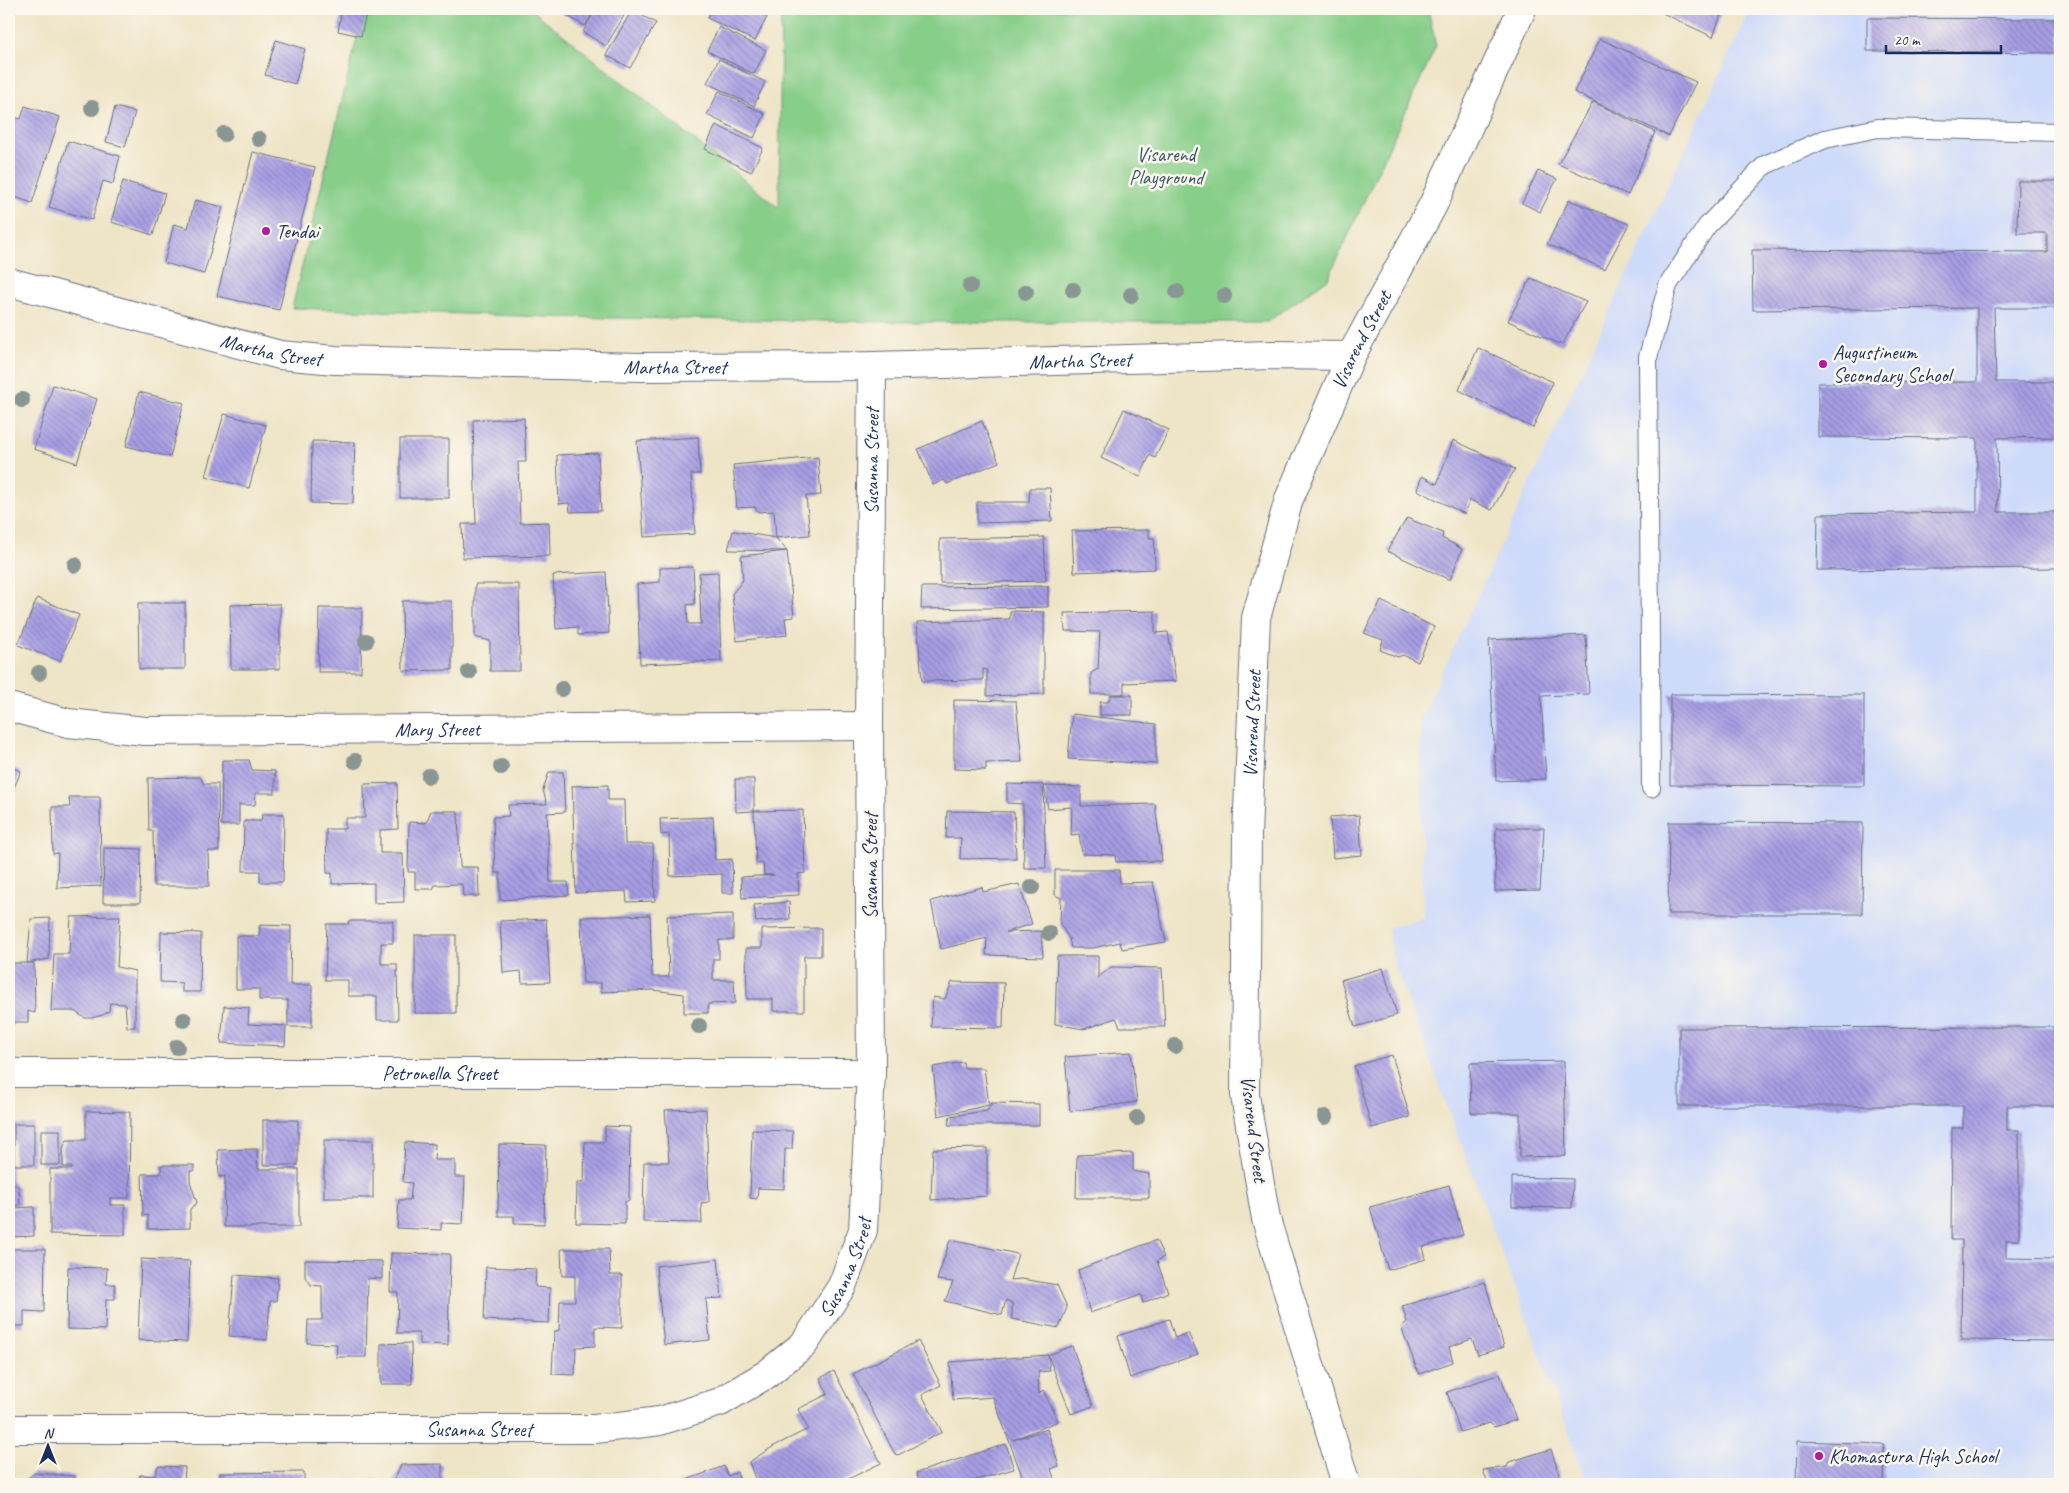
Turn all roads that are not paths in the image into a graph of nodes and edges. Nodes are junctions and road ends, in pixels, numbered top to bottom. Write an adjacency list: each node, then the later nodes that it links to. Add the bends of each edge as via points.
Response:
1 (1522, 9): 4 (street, Visarend Street, via 1433,205)
2 (2060, 132): 8 (lane, via 1878,128 1825,138 1765,165 1707,226 1668,285 1648,357)
3 (9, 282): 5 (street, Martha Street, via 280,355 335,360 640,368)
4 (1351, 356): 5 (street, Martha Street, via 1274,355); 12 (street, Visarend Street, via 1289,499 1256,618 1247,835 1246,1096 1266,1219)
5 (872, 366): 7 (street, Susanna Street)
6 (9, 707): 7 (street, Mary Street, via 68,723 145,731)
7 (869, 726): 10 (street, Susanna Street)
8 (1651, 788)
9 (9, 1073): 10 (street, Petronella Street)
10 (871, 1073): 11 (street, Susanna Street, via 863,1230 842,1286 804,1344 767,1374 720,1402 660,1421 595,1428)
11 (9, 1429)
12 (1346, 1484)

